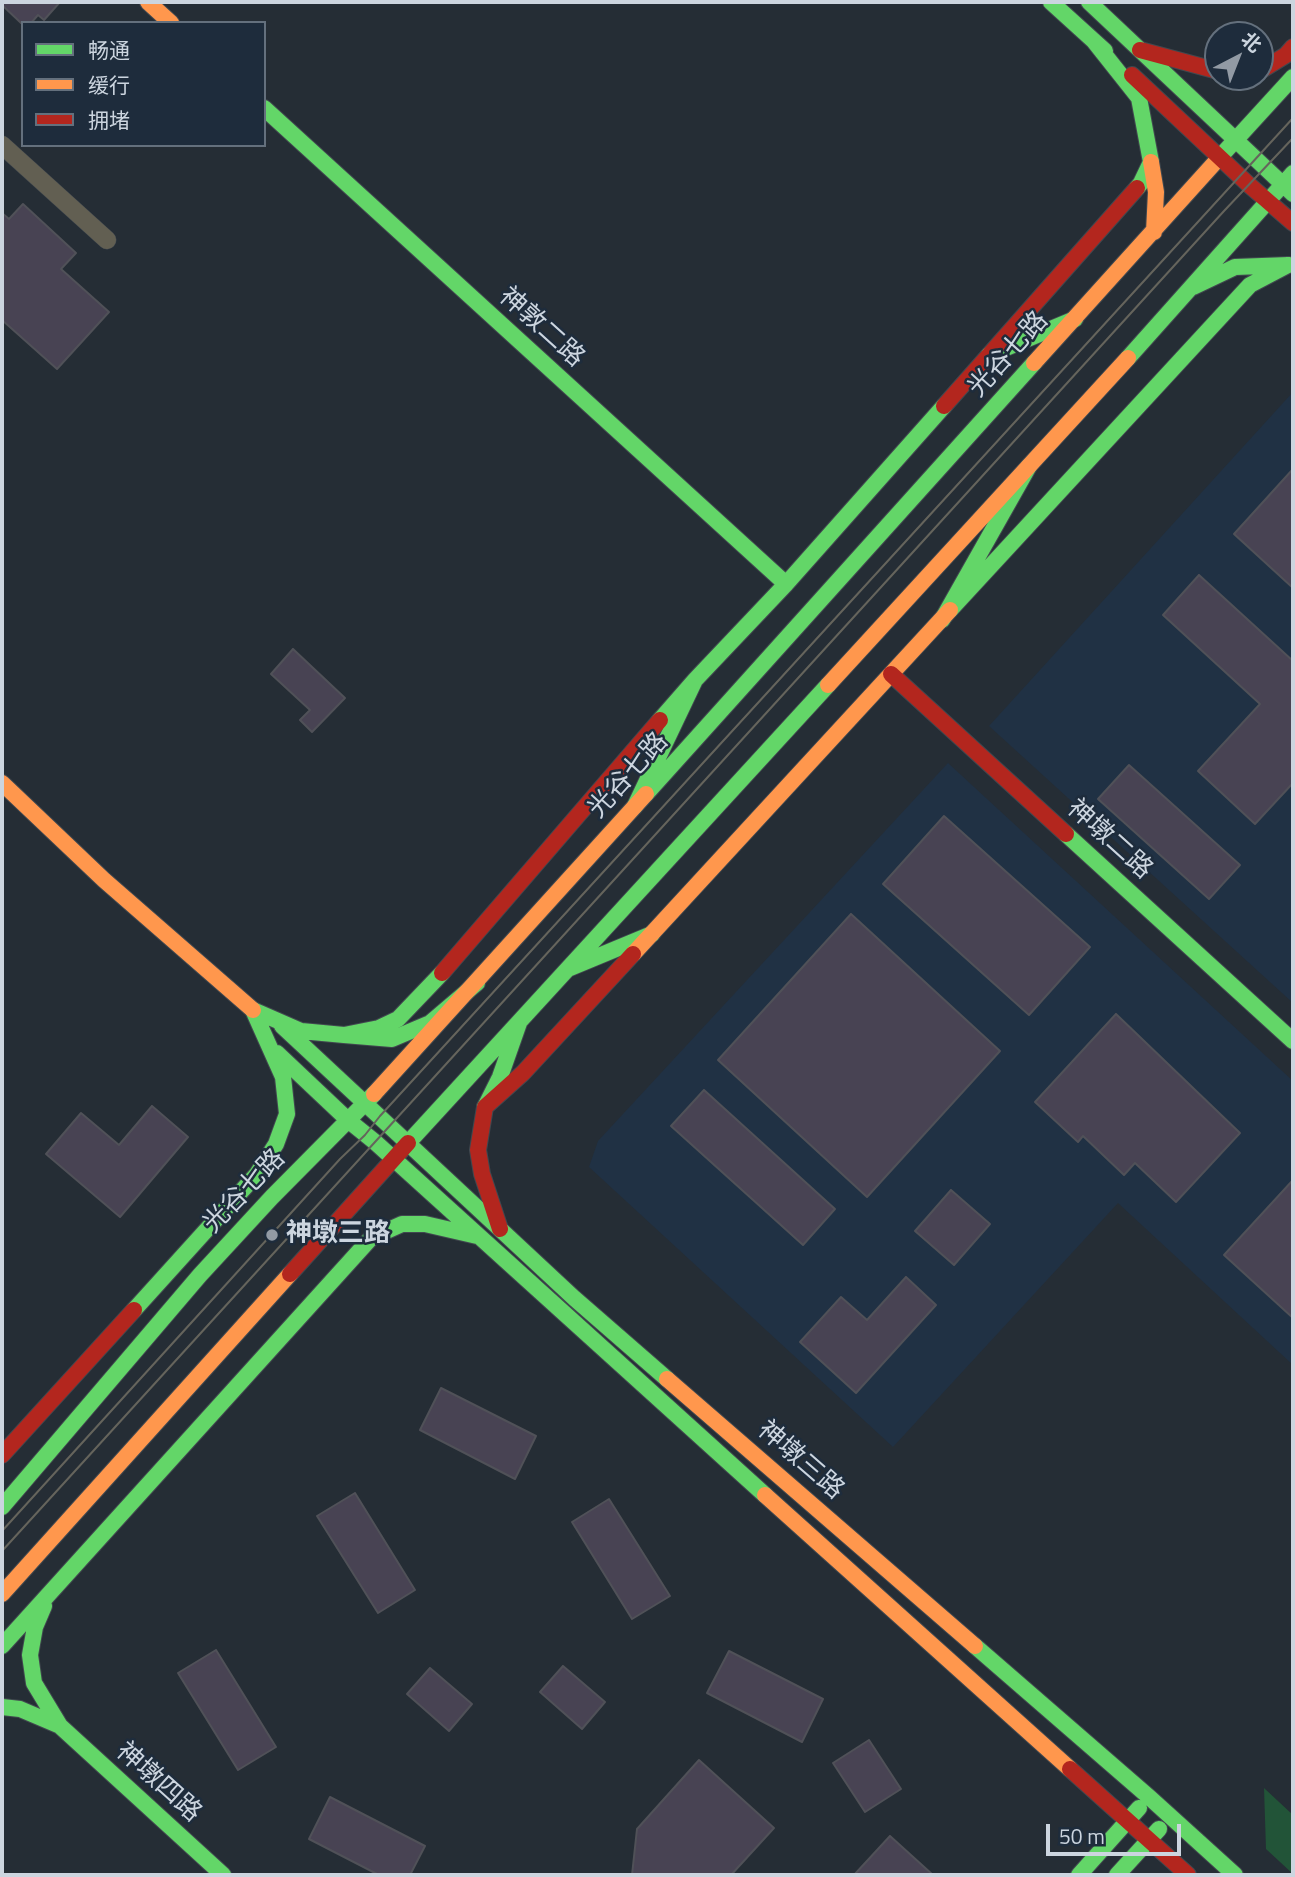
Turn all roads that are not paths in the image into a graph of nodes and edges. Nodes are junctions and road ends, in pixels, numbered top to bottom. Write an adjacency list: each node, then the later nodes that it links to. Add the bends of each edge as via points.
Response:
1 (148, 2): 4 (street)
2 (1051, 2): 5 (street)
3 (1089, 2): 7 (street)
4 (169, 21)
5 (1093, 40): 16 (street); 17 (street, via 1139,98)
6 (1293, 47): 8 (street)
7 (1140, 50): 9 (street); 14 (street)
8 (1274, 63)
9 (1204, 67)
10 (1293, 68): 11 (street)
11 (1274, 73)
12 (1293, 77): 14 (street, 光谷七路)
13 (266, 110): 28 (street, 神敦二路)
14 (1236, 140): 16 (street, 光谷七路); 18 (street)
15 (2, 145): 22 (street)
16 (1221, 157): 19 (street); 21 (street, 光谷七路)
17 (1151, 162): 21 (street, via 1156,192); 26 (street, via 1141,183)
18 (1290, 184): 19 (street)
19 (1269, 201): 20 (street); 24 (street)
20 (1293, 223)
21 (1154, 232): 25 (street, 光谷七路)
22 (107, 240)
23 (1291, 265): 24 (street, via 1235,267); 29 (street, via 1250,285)
24 (1192, 287): 27 (street)
25 (1075, 319): 26 (street); 33 (street, 光谷七路)
26 (989, 355): 28 (street)
27 (1029, 466): 29 (street); 35 (street)
28 (786, 584): 31 (street)
29 (942, 620): 30 (street)
30 (891, 674): 34 (street); 41 (street, 神墩二路)
31 (695, 680): 33 (street); 40 (street, via 398,1019)
32 (2, 783): 37 (street, via 104,880)
33 (635, 806): 36 (street, 光谷七路)
34 (652, 934): 35 (street); 44 (street, via 523,1073)
35 (570, 968): 39 (street)
36 (477, 983): 40 (street, via 430,1023 392,1039); 43 (street, 光谷七路)
37 (253, 1010): 38 (street); 42 (street)
38 (277, 1020): 40 (street, via 301,1031); 43 (street, 神墩三路)
39 (519, 1023): 44 (street); 47 (street)
40 (344, 1035)
41 (1293, 1041)
42 (269, 1045): 45 (street, via 283,1077); 46 (street, 神墩三路)
43 (365, 1105): 46 (street, 光谷七路); 47 (street, 神墩三路)
44 (485, 1107): 50 (street, via 478,1150)
45 (287, 1114): 49 (street, via 289,1154); 55 (street, via 276,1144 257,1174)
46 (349, 1121): 48 (street, 神墩三路); 49 (street, 光谷七路)
47 (409, 1143): 48 (street); 50 (street, 神墩三路)
48 (394, 1159): 51 (street, 神墩三路); 54 (street)
49 (272, 1197): 53 (street, 光谷七路)
50 (500, 1228): 65 (street, 神墩三路, via 574,1298)
51 (478, 1236): 52 (street, via 425,1224 402,1224); 67 (street, 神墩三路)
52 (371, 1238): 54 (street, via 338,1250); 59 (street)
53 (200, 1275): 55 (street); 58 (street, 光谷七路)
54 (278, 1287): 56 (street)
55 (120, 1325): 57 (street)
56 (154, 1425): 59 (street); 61 (street)
57 (2, 1455)
58 (2, 1507)
59 (101, 1536): 60 (street)
60 (51, 1591): 62 (street); 64 (street, via 35,1627 30,1655 34,1683)
61 (2, 1594)
62 (2, 1646)
63 (2, 1707): 64 (street, via 20,1709)
64 (60, 1726): 69 (street, 神墩四路)
65 (1149, 1797): 66 (street, 神墩三路); 67 (street)
66 (1170, 1816): 68 (street); 73 (street, 神墩三路)
67 (1128, 1821): 68 (street, 神墩三路); 70 (street)
68 (1149, 1840): 71 (street); 72 (street, 神墩三路)
69 (223, 1875)
70 (1079, 1875)
71 (1117, 1875)
72 (1188, 1875)
73 (1235, 1875)

